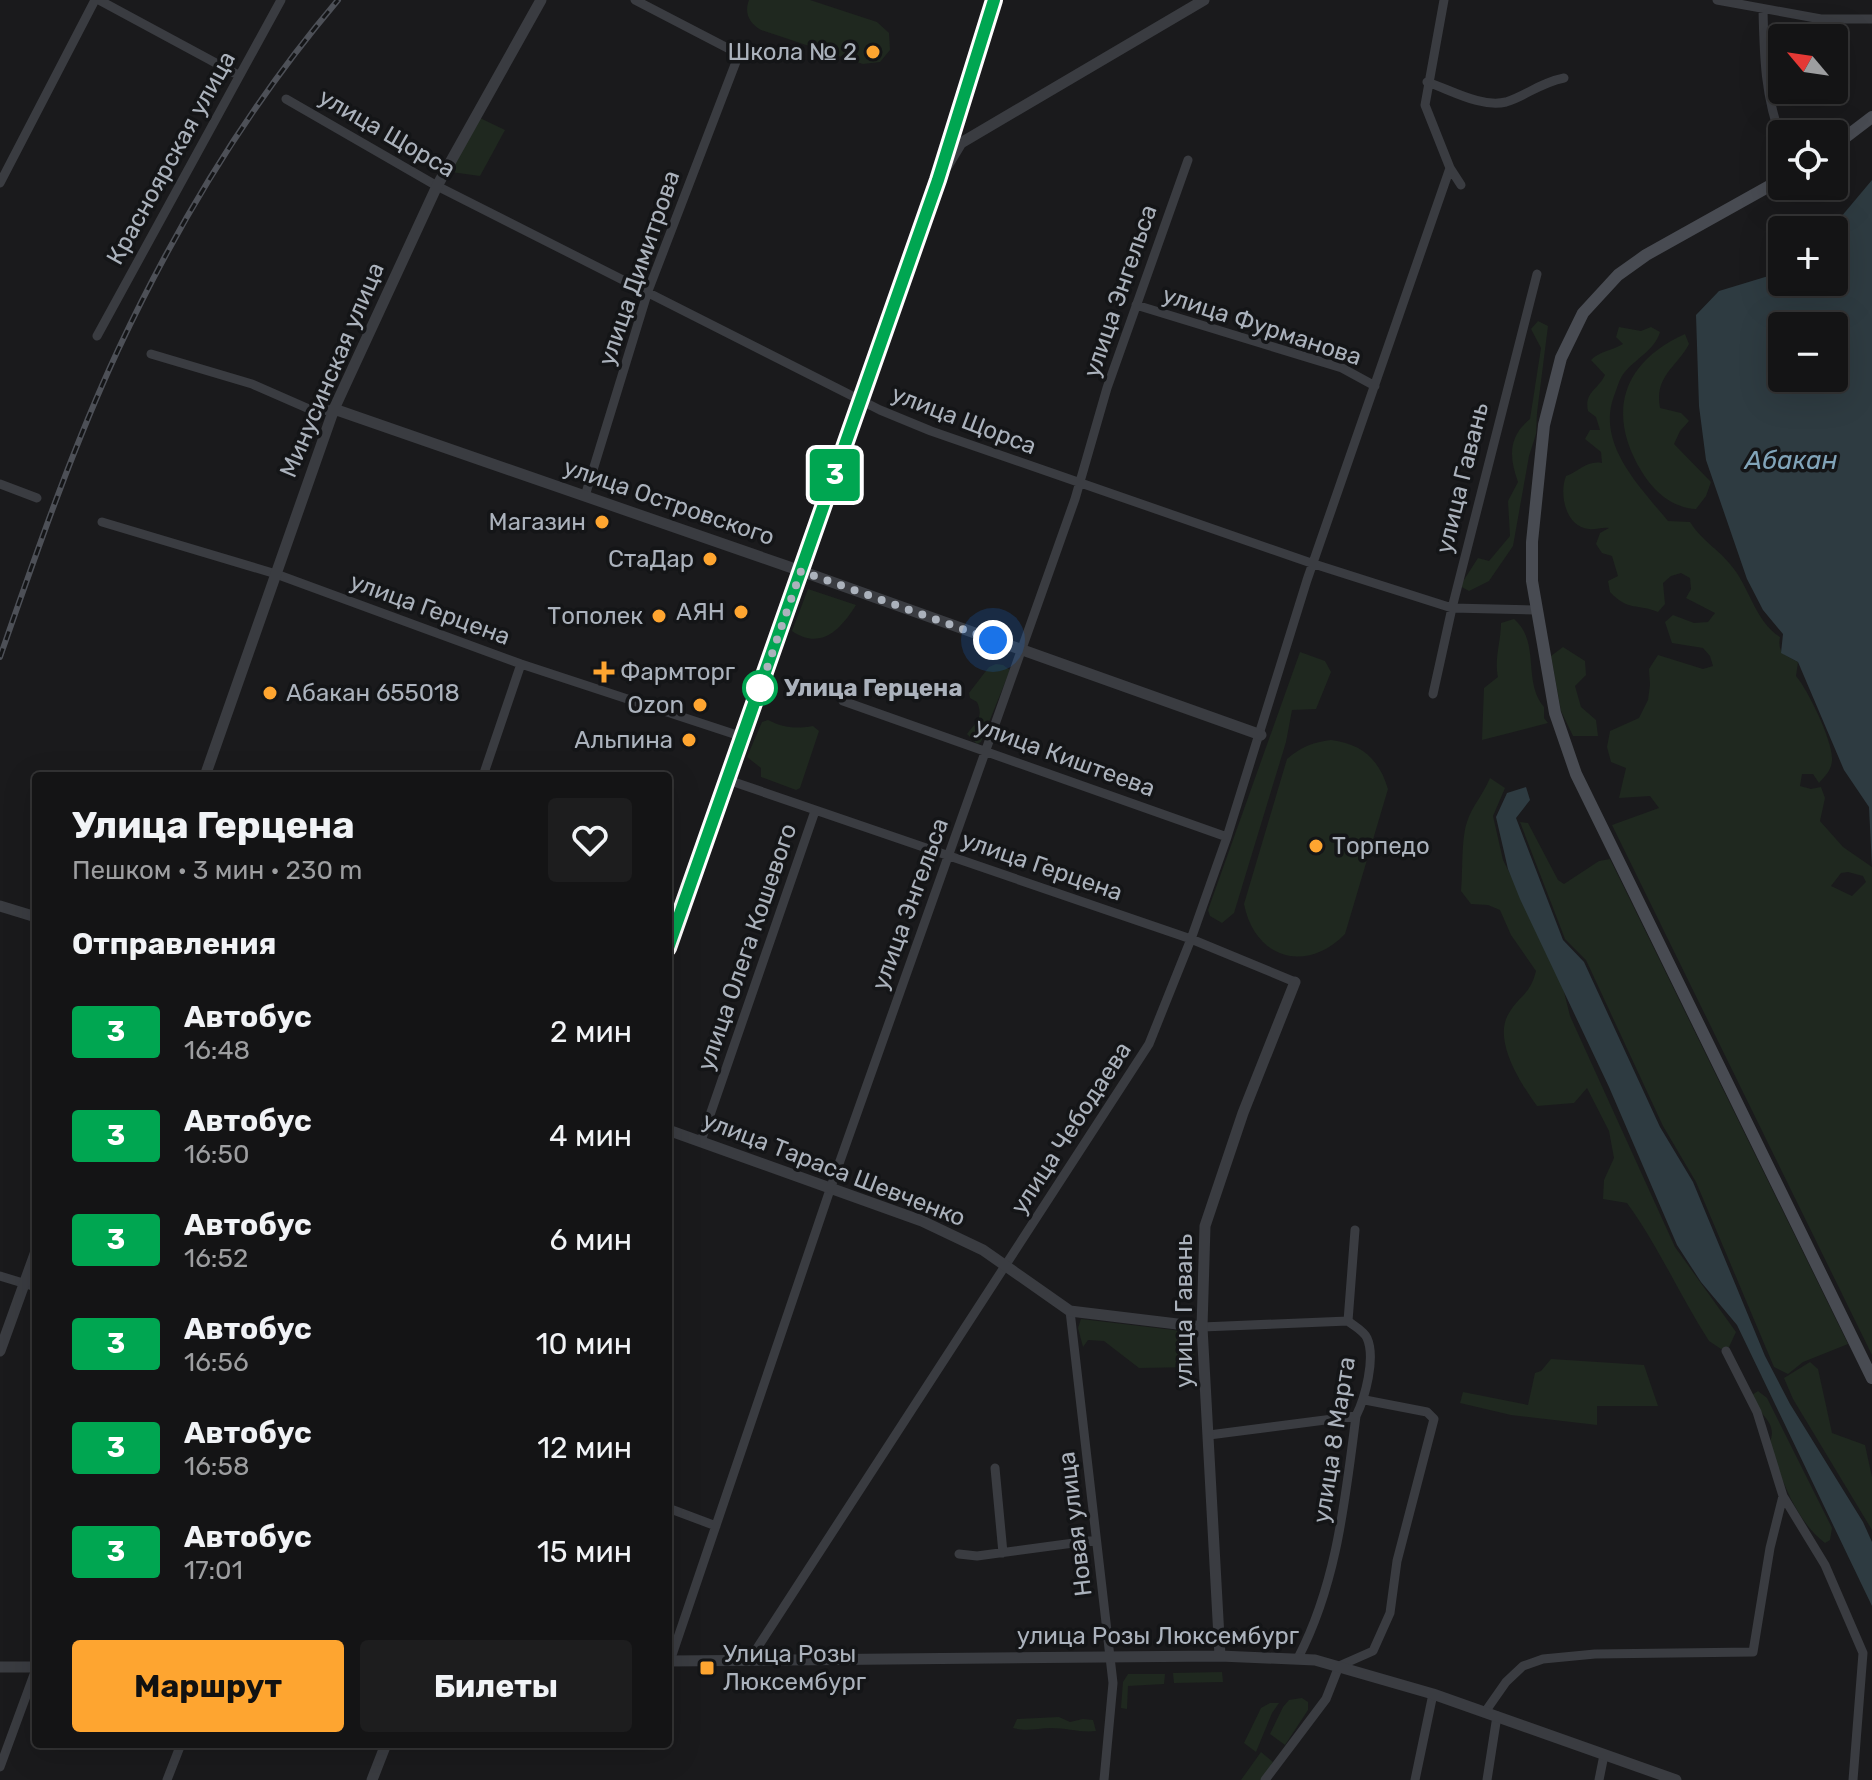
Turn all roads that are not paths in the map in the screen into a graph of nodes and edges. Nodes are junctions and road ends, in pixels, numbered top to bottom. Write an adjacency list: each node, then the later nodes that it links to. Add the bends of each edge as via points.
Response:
1 (97, 0): 11 (street); 21 (street)
2 (281, 0): 11 (street, Красноярская улица)
3 (541, 0): 23 (street, Минусинская улица)
4 (635, 0): 26 (street, улица Димитрова, via 739,54)
5 (994, 0): 20 (street)
6 (1204, 0): 20 (street, via 961,143)
7 (1444, 0): 13 (street)
8 (1717, 0): 9 (street)
9 (1763, 9): 10 (street, via 1821,19); 16 (street, via 1766,83)
10 (1872, 19)
11 (238, 75): 28 (street, Красноярская улица)
12 (1564, 78): 13 (street, via 1489,104)
13 (1427, 82): 19 (street, via 1425,105)
14 (286, 99): 23 (street, улица Щорса)
15 (1872, 117): 17 (main road)
16 (1774, 120)
17 (1848, 135)
18 (1188, 160): 27 (street, улица Энгельса)
19 (1450, 168): 22 (street); 30 (street, улица Чебодаева)
20 (938, 180): 31 (street)
21 (0, 183)
22 (1461, 185)
23 (437, 186): 26 (street, улица Щорса); 32 (street, Минусинская улица)
24 (1768, 187): 42 (main road, via 1646,255 1618,275 1583,313 1561,358 1544,425 1532,542)
25 (1537, 274): 41 (street, улица Гавань)
26 (648, 291): 31 (street, улица Щорса); 35 (street, улица Димитрова)
27 (1136, 305): 30 (street, улица Фурманова, via 1342,368); 34 (street, улица Энгельса)
28 (97, 336)
29 (151, 354): 32 (street, улица Островского, via 252,384 316,412)
30 (1375, 386): 38 (street, улица Чебодаева)
31 (861, 401): 34 (street, улица Щорса); 39 (street)
32 (334, 409): 35 (street, улица Островского); 40 (street, Минусинская улица)
33 (0, 484): 36 (street)
34 (1080, 484): 38 (street, улица Щорса); 43 (street, улица Энгельса)
35 (585, 496): 39 (street, улица Островского)
36 (37, 498)
37 (102, 522): 40 (street, улица Герцена)
38 (1314, 564): 41 (street, улица Щорса); 47 (street, улица Чебодаева)
39 (801, 571): 43 (street, улица Островского); 48 (street)
40 (276, 574): 44 (street, улица Герцена); 50 (street, Минусинская улица)
41 (1452, 608): 42 (street, улица Щорса); 45 (street, улица Гавань)
42 (1536, 610): 73 (main road, via 1555,713 1576,774)
43 (1020, 650): 47 (street, улица Островского); 49 (street, улица Энгельса)
44 (521, 664): 48 (street, улица Герцена); 51 (street)
45 (1433, 694)
46 (843, 701): 49 (street, улица Киштеева)
47 (1261, 735): 54 (street, улица Чебодаева)
48 (743, 737): 52 (street)
49 (987, 750): 54 (street, улица Киштеева); 55 (street, улица Энгельса)
50 (206, 772)
51 (484, 772)
52 (728, 780): 53 (street, улица Герцена); 58 (street)
53 (815, 811): 55 (street, улица Герцена); 62 (street, улица Олега Кошевого)
54 (1227, 837): 59 (street, улица Чебодаева)
55 (948, 855): 59 (street, улица Герцена); 63 (street, улица Энгельса)
56 (0, 906): 57 (street)
57 (32, 916)
58 (672, 938)
59 (1191, 939): 60 (street, улица Герцена); 65 (street, улица Чебодаева, via 1149,1044)
60 (1295, 982): 70 (street, улица Гавань, via 1205,1226)
61 (672, 1131): 62 (street, улица Тараса Шевченко)
62 (701, 1141): 63 (street, улица Тараса Шевченко)
63 (833, 1188): 65 (street, улица Тараса Шевченко, via 922,1221); 80 (street, улица Энгельса)
64 (1355, 1230): 69 (street, улица 8 Марта)
65 (1006, 1265): 68 (street, улица Тараса Шевченко); 88 (street, улица Чебодаева)
66 (0, 1276): 67 (street)
67 (31, 1285): 71 (street)
68 (1070, 1311): 70 (street, улица Тараса Шевченко); 81 (street, Новая улица)
69 (1348, 1321): 70 (street, улица Тараса Шевченко); 74 (street, улица 8 Марта, via 1366,1335 1370,1352)
70 (1202, 1327): 76 (street, улица Гавань)
71 (0, 1351)
72 (1726, 1351): 78 (street, via 1757,1412)
73 (1872, 1378)
74 (1365, 1400): 75 (street, улица 8 Марта); 91 (street, via 1427,1412 1434,1419 1397,1561 1390,1613 1373,1651)
75 (1356, 1416): 76 (street); 87 (street, улица 8 Марта, via 1331,1576)
76 (1209, 1435): 85 (street, улица Гавань)
77 (995, 1468): 82 (street)
78 (1783, 1496): 90 (street, via 1825,1565); 96 (street, via 1753,1652 1543,1659 1523,1666)
79 (672, 1510): 80 (street)
80 (716, 1526): 84 (street, улица Энгельса)
81 (1096, 1540): 82 (street); 86 (street, Новая улица)
82 (1003, 1553): 83 (street)
83 (959, 1554)
84 (672, 1652)
85 (1220, 1656): 86 (street, улица Розы Люксембург); 87 (street, улица Розы Люксембург)
86 (1111, 1657): 88 (street, улица Розы Люксембург); 104 (street, Новая улица)
87 (1298, 1658): 91 (street, улица Розы Люксембург)
88 (750, 1659): 89 (street, улица Розы Люксембург)
89 (672, 1661)
90 (1868, 1661): 110 (street, via 1860,1672)
91 (1339, 1666): 95 (street, улица Розы Люксембург); 105 (street, via 1326,1699)
92 (0, 1667): 93 (street)
93 (32, 1668)
94 (32, 1679): 101 (street)
95 (1433, 1694): 96 (street, улица Розы Люксембург); 106 (street)
96 (1485, 1712): 97 (street, улица Розы Люксембург)
97 (1497, 1716): 100 (street, улица Розы Люксембург); 107 (street)
98 (179, 1748): 102 (street)
99 (384, 1748): 103 (street)
100 (1604, 1755): 108 (street); 109 (street, улица Розы Люксембург)
101 (0, 1767)
102 (167, 1780)
103 (372, 1780)
104 (1104, 1780)
105 (1265, 1780)
106 (1415, 1780)
107 (1487, 1780)
108 (1599, 1780)
109 (1676, 1780)
110 (1853, 1780)

